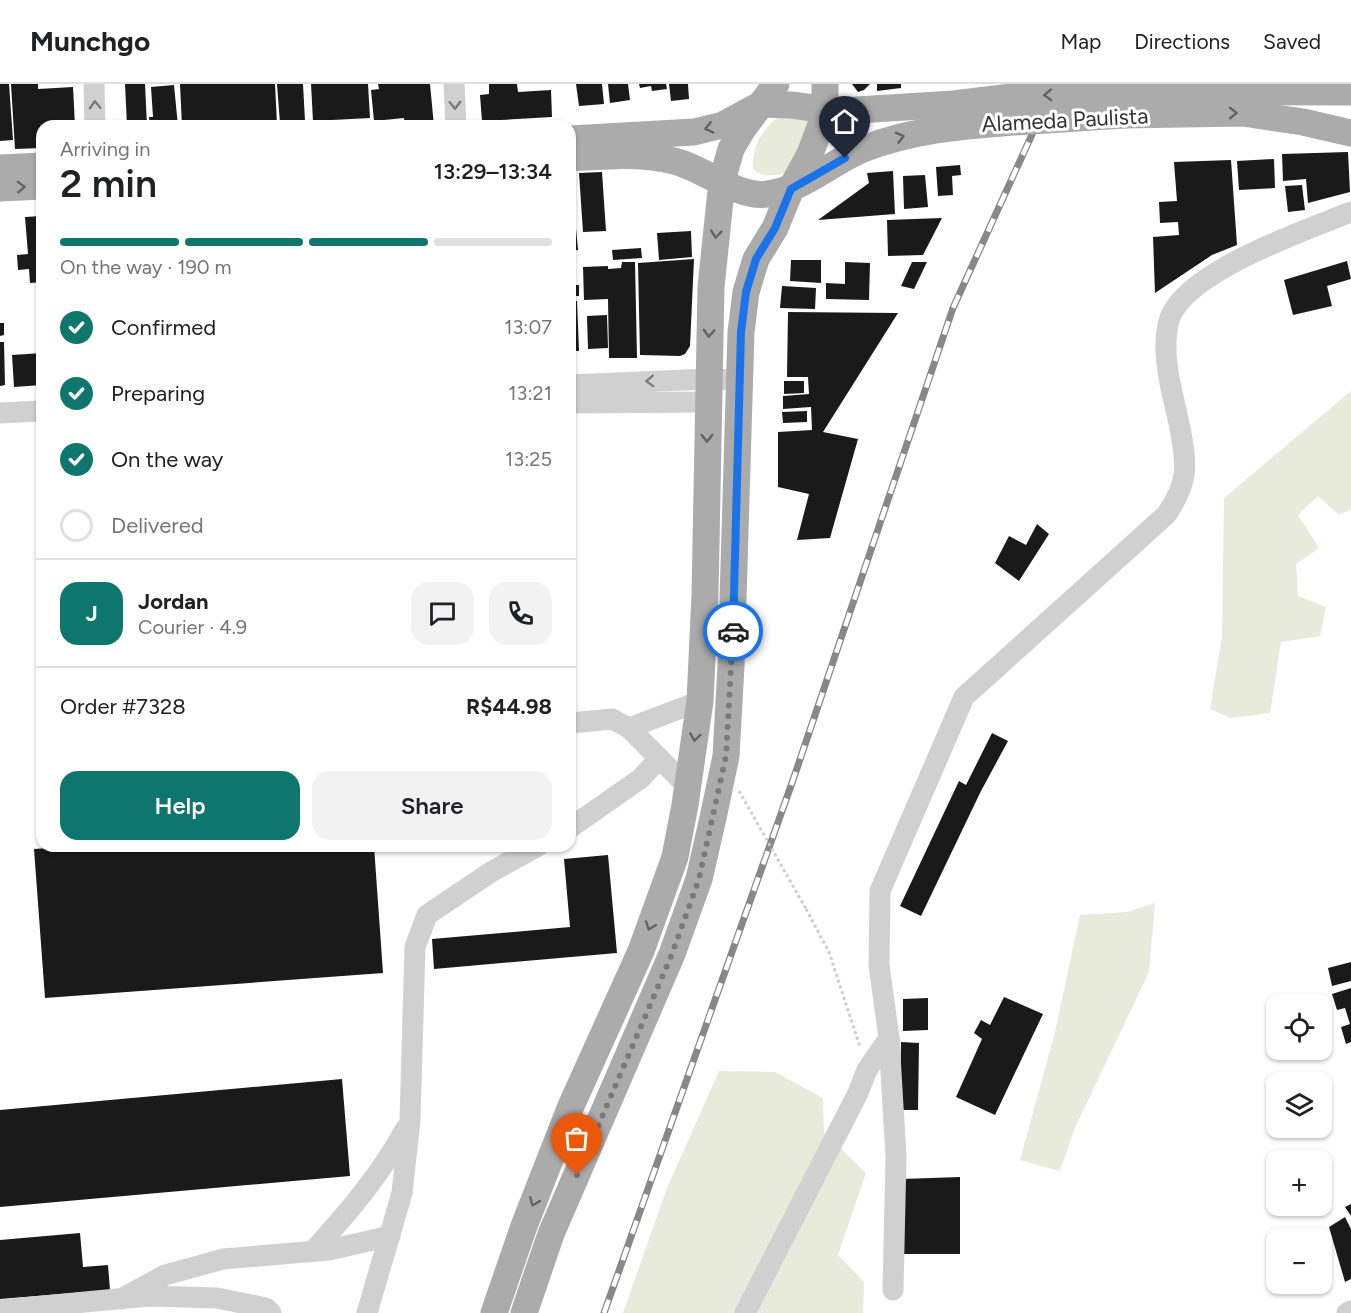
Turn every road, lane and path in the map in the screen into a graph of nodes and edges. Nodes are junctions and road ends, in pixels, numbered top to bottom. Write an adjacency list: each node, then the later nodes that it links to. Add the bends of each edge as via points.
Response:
1 (94, 84): 10 (street, one-way to 1)
2 (454, 84): 11 (street, one-way to 11)
3 (825, 84): 9 (main road)
4 (1347, 90): 7 (main road, Alameda Paulista)
5 (983, 92): 8 (main road, Alameda Paulista, one-way to 5, bridge); 9 (main road, Alameda Paulista, via 953,104)
6 (769, 94): 9 (main road, Alameda Paulista); 13 (main road, one-way to 13, via 723,125 694,132); 17 (main road, via 731,149)
7 (1177, 96): 8 (main road, Alameda Paulista); 12 (main road, Alameda Paulista, one-way to 12)
8 (1126, 103): 20 (main road, Alameda Paulista, one-way to 8, bridge, via 864,149 902,136)
9 (825, 112): 20 (main road, via 810,154)
10 (95, 120)
11 (456, 120)
12 (1351, 133)
13 (576, 139)
14 (576, 158): 17 (main road, Alameda Paulista, via 626,154 673,160)
15 (36, 166): 16 (main road)
16 (0, 168)
17 (722, 181): 20 (main road, Alameda Paulista, via 747,193 765,195); 24 (main road, one-way to 24, via 711,287)
18 (36, 186): 19 (main road, one-way to 18)
19 (0, 188)
20 (791, 189): 22 (main road, via 775,228 756,259 746,292)
21 (1351, 212): 36 (street, via 1248,254 1180,301 1168,322 1165,353 1185,454 1185,476 1179,497 1166,515 964,697 880,891 879,965)
22 (739, 380): 24 (street); 48 (main road, via 726,756 699,879 672,954 551,1234)
23 (576, 385): 24 (street, one-way to 23)
24 (708, 391): 25 (street); 28 (main road, one-way to 28)
25 (576, 402)
26 (36, 411): 27 (street)
27 (0, 413)
28 (700, 700): 30 (street); 32 (main road, one-way to 32)
29 (576, 722): 30 (street, via 612,719)
30 (629, 728): 31 (street)
31 (659, 759): 32 (street); 34 (street, via 640,779)
32 (688, 787): 47 (main road, one-way to 47, via 675,856 641,951 572,1106)
33 (739, 790): 37 (path, bridge, via 829,951)
34 (576, 824)
35 (527, 852): 38 (street, via 428,915 415,947)
36 (889, 1038): 37 (street); 41 (street, via 896,1157)
37 (867, 1070): 49 (street)
38 (410, 1120): 39 (street, via 402,1193); 40 (street, via 357,1203)
39 (390, 1236): 40 (street); 46 (street)
40 (313, 1251): 42 (street, via 223,1259 165,1275)
41 (893, 1290)
42 (121, 1299): 43 (street); 45 (street, via 217,1298 266,1308)
43 (0, 1310)
44 (1351, 1311): 50 (street)
45 (271, 1313)
46 (367, 1313)
47 (494, 1313)
48 (524, 1313)
49 (745, 1313)
50 (1347, 1313)

